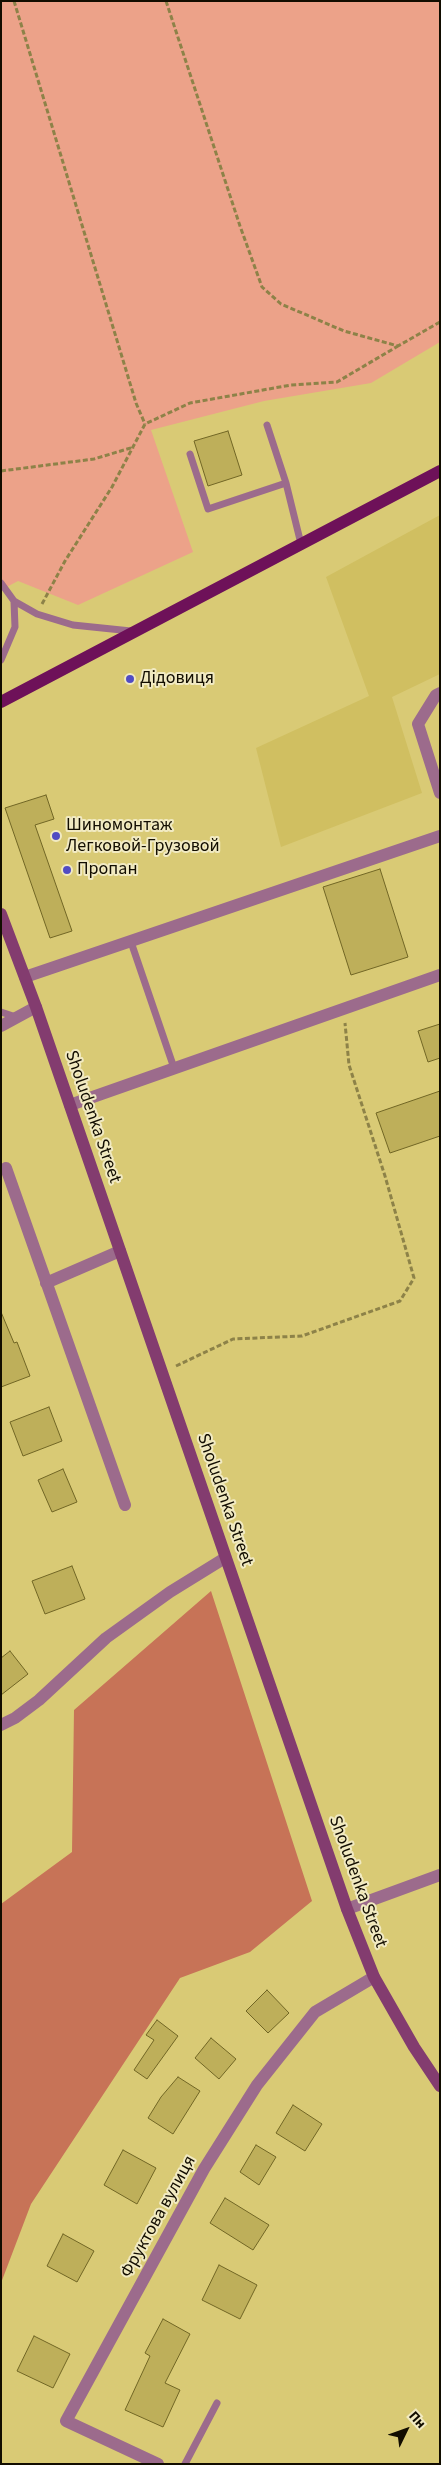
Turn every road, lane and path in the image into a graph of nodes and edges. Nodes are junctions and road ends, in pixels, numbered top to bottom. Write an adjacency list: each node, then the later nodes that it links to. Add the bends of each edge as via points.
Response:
1 (14, 1): 5 (path, via 136,404)
2 (166, 1): 4 (path, via 262,287 290,308 344,331)
3 (440, 322): 4 (path)
4 (398, 346): 5 (path, via 337,382 291,386 190,403)
5 (145, 424): 7 (path)
6 (267, 425): 11 (lane)
7 (134, 447): 9 (path, via 94,459); 15 (path)
8 (190, 454): 11 (lane, via 208,508)
9 (1, 471)
10 (440, 471): 12 (main road)
11 (286, 483): 12 (lane)
12 (301, 544): 16 (main road)
13 (1, 583): 14 (lane)
14 (14, 601): 15 (lane); 17 (lane, via 15,627)
15 (37, 614): 16 (lane, via 73,625)
16 (133, 632): 19 (main road)
17 (1, 660)
18 (440, 693): 20 (street, via 418,724)
19 (1, 702)
20 (440, 793)
21 (440, 836): 23 (street)
22 (1, 914): 25 (main road, Sholudenka Street)
23 (131, 942): 25 (street); 31 (lane)
24 (440, 975): 27 (street)
25 (25, 977): 26 (main road, Sholudenka Street)
26 (36, 1007): 29 (street); 32 (main road, Sholudenka Street)
27 (344, 1009): 31 (street); 36 (path, via 349,1065 414,1278 400,1302 302,1336 233,1339)
28 (1, 1012): 29 (lane)
29 (16, 1018): 30 (street)
30 (1, 1026)
31 (174, 1068): 32 (street)
32 (70, 1105): 34 (main road, Sholudenka Street)
33 (6, 1168): 35 (street)
34 (120, 1252): 35 (street); 36 (main road, Sholudenka Street)
35 (46, 1283): 37 (street)
36 (161, 1373): 38 (main road, Sholudenka Street)
37 (125, 1504)
38 (225, 1558): 39 (street, via 106,1638 39,1700); 41 (main road, Sholudenka Street)
39 (1, 1726)
40 (440, 1875): 41 (street)
41 (347, 1909): 42 (main road, Sholudenka Street)
42 (374, 1977): 43 (main road, Sholudenka Street); 45 (street, Фруктова вулиця, via 315,2012 257,2085 204,2170 66,2421)
43 (440, 2086)
44 (217, 2403): 46 (lane)
45 (158, 2464)
46 (185, 2464)

